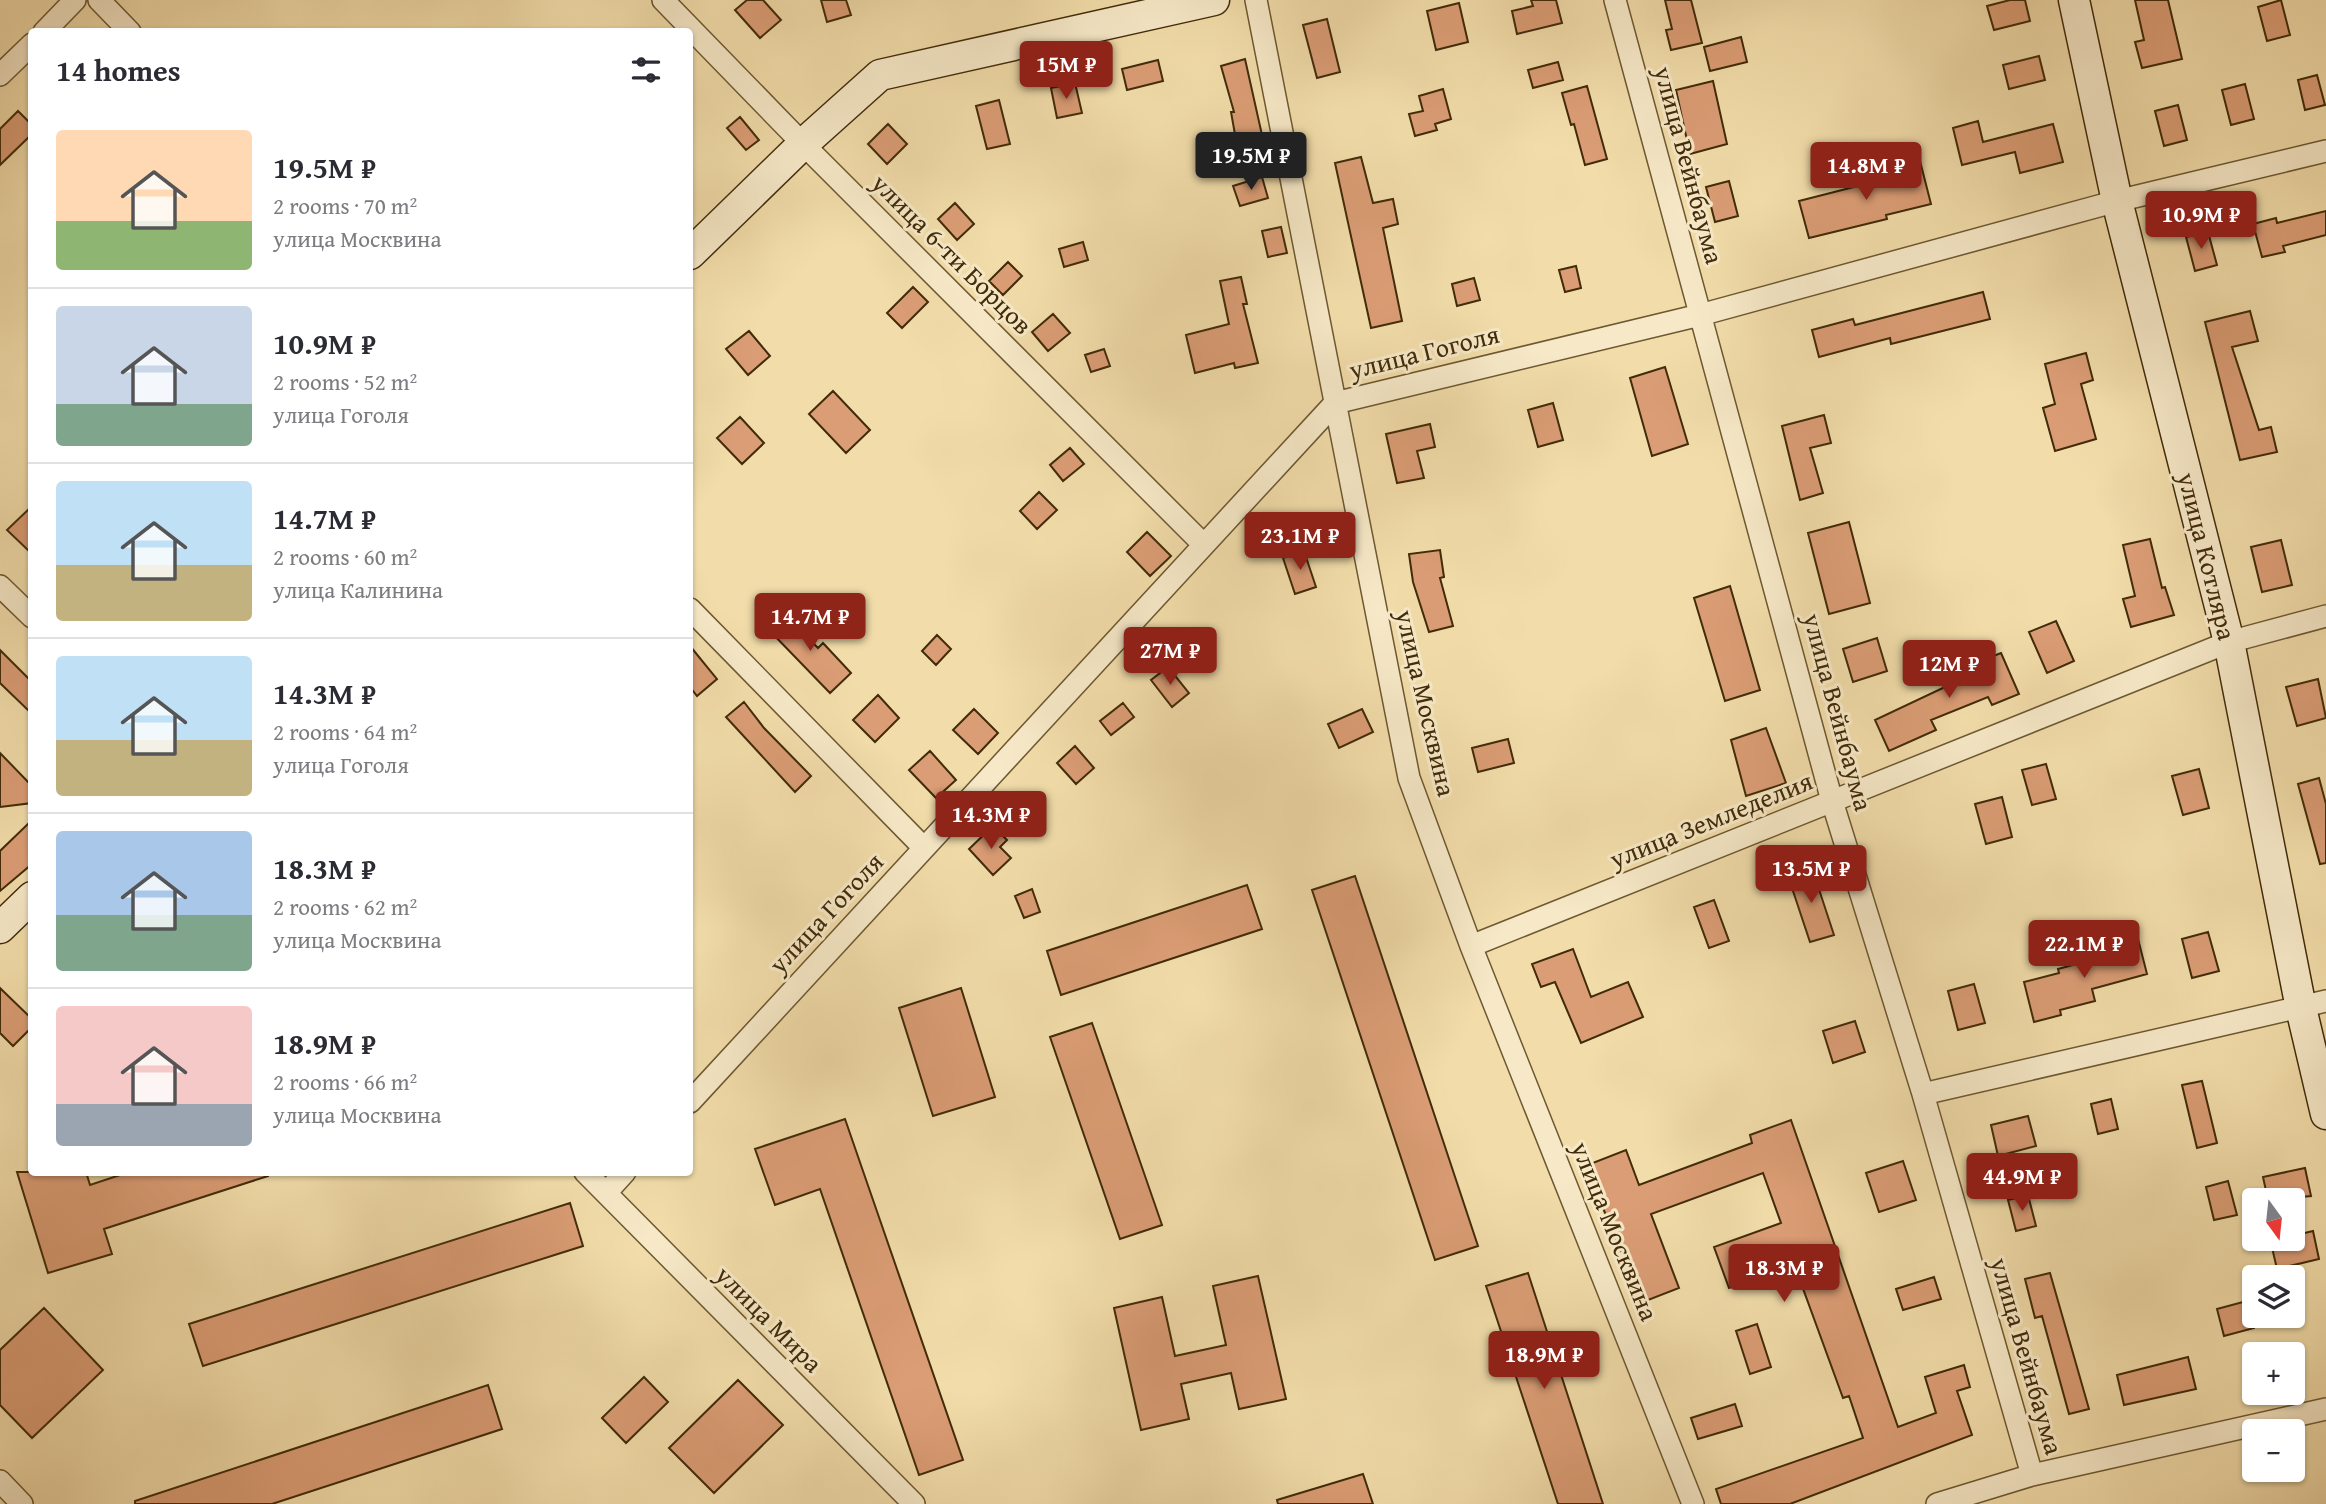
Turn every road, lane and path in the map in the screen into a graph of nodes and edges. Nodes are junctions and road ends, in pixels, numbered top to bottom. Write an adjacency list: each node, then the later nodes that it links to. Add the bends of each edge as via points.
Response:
1 (99, 0): 9 (street)
2 (663, 0): 10 (street, улица 6-ти Борцов)
3 (1214, 0): 14 (street, via 880,75)
4 (1256, 0): 19 (street, улица Москвина)
5 (1615, 0): 18 (street, улица Вейнбаума)
6 (2074, 0): 16 (street, улица Котляра)
7 (66, 3): 8 (street)
8 (47, 28)
9 (126, 28)
10 (690, 28)
11 (693, 31): 14 (street, улица 6-ти Борцов)
12 (28, 48): 13 (street)
13 (0, 75)
14 (803, 144): 17 (street); 20 (street, улица 6-ти Борцов)
15 (2326, 150): 16 (street, улица Гоголя)
16 (2117, 201): 18 (street, улица Гоголя); 25 (street, улица Котляра)
17 (693, 251)
18 (1700, 314): 19 (street, улица Гоголя); 26 (street, улица Вейнбаума)
19 (1335, 403): 20 (street, улица Гоголя); 30 (street, улица Москвина, via 1409,778)
20 (1204, 545): 27 (street, улица Гоголя)
21 (0, 586): 23 (street)
22 (693, 612): 27 (street)
23 (28, 613)
24 (2326, 616): 25 (street, улица Земледелия)
25 (2229, 642): 26 (street, улица Земледелия); 31 (street, улица Котляра)
26 (1832, 801): 30 (street, улица Земледелия); 32 (street, улица Вейнбаума)
27 (924, 848): 33 (street, улица Гоголя)
28 (28, 901): 29 (street)
29 (0, 928)
30 (1471, 946): 43 (street, улица Москвина)
31 (2313, 1004): 32 (street); 34 (street, улица Котляра)
32 (1923, 1094): 39 (street, улица Вейнбаума)
33 (693, 1099)
34 (2326, 1115)
35 (589, 1176): 37 (street, улица Мира)
36 (622, 1176): 37 (street)
37 (606, 1194): 42 (street, улица Мира)
38 (2326, 1409): 39 (street)
39 (2032, 1475): 44 (street)
40 (0, 1481): 41 (street)
41 (22, 1504)
42 (914, 1504)
43 (1693, 1504)
44 (1937, 1504)

